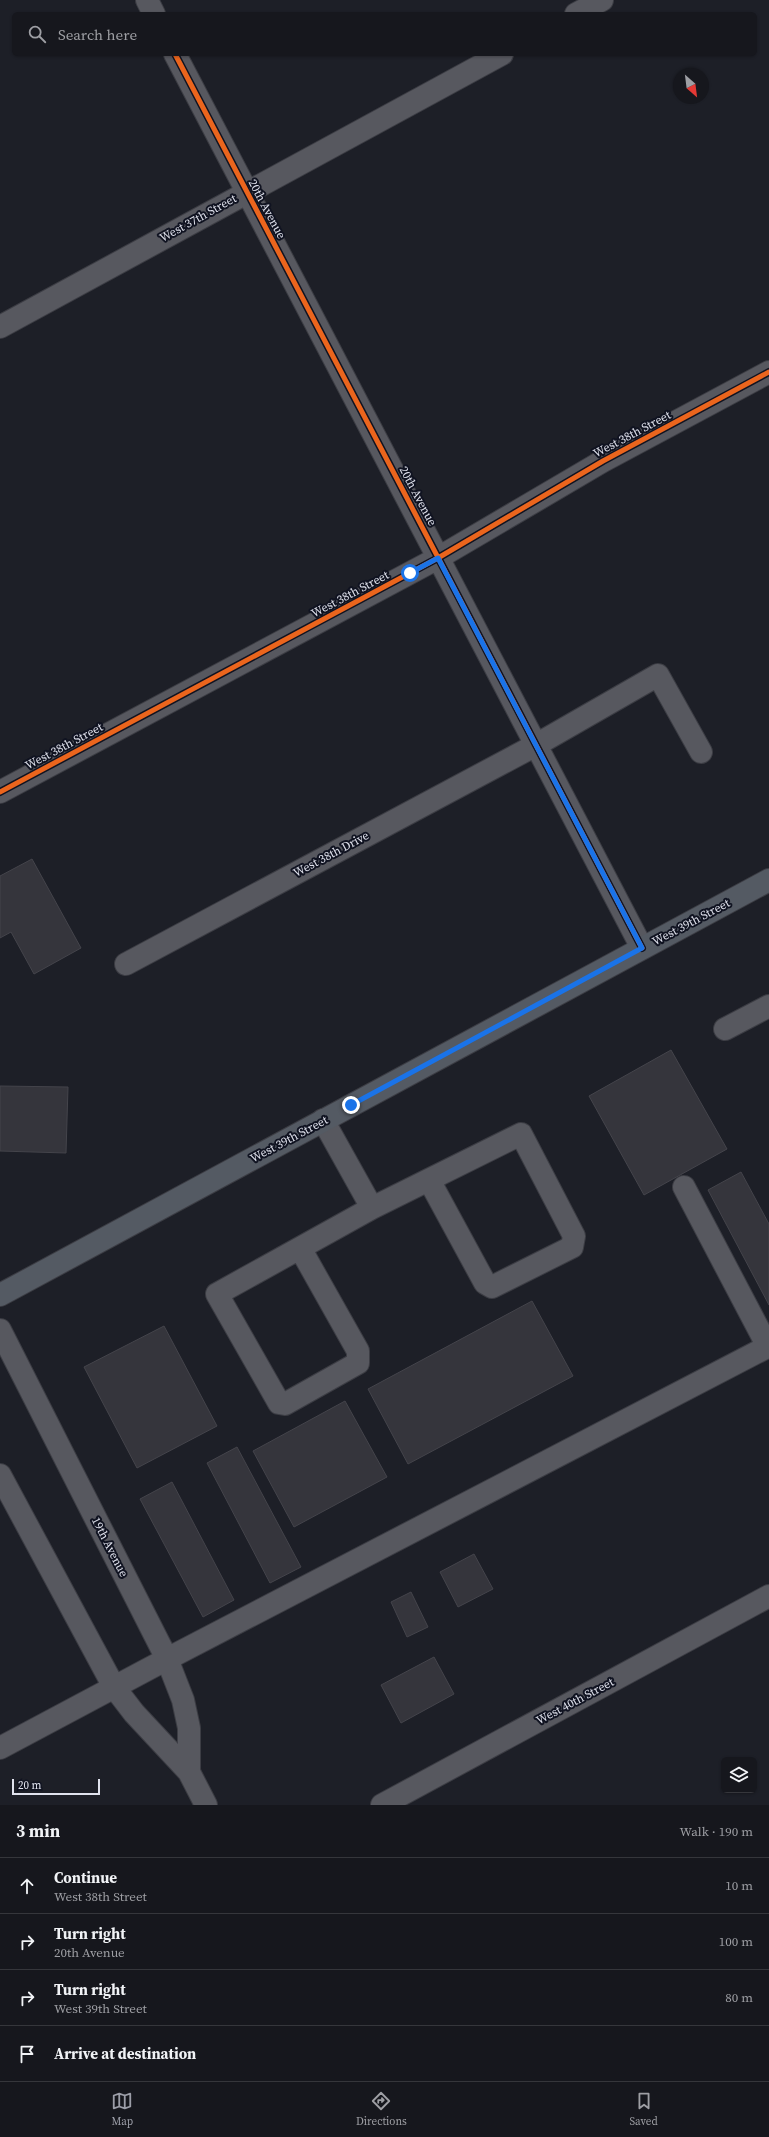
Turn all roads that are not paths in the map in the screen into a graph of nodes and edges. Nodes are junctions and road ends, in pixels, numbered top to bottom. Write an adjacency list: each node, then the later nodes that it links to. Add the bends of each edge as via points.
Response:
1 (147, 0): 3 (street)
2 (602, 0): 4 (street)
3 (153, 12)
4 (580, 12)
5 (176, 56): 7 (street, 20th Avenue)
6 (498, 56): 7 (street, West 37th Street)
7 (247, 192): 8 (street, West 37th Street); 10 (street, 20th Avenue)
8 (0, 327)
9 (769, 372): 10 (street, West 38th Street, via 603,461)
10 (438, 558): 11 (street, 20th Avenue); 13 (street, West 38th Street)
11 (536, 745): 12 (street, West 38th Drive, via 658,675); 15 (street, 20th Avenue); 16 (street, West 38th Drive)
12 (701, 752)
13 (0, 792)
14 (769, 880): 15 (main road, West 39th Street)
15 (642, 948): 19 (main road, West 39th Street)
16 (126, 964)
17 (769, 1006): 18 (street)
18 (725, 1029)
19 (323, 1120): 22 (street); 24 (main road, West 39th Street)
20 (429, 1180): 20 (street, via 485,1283 492,1287 572,1247 574,1236 521,1134); 22 (street)
21 (684, 1187): 26 (street)
22 (372, 1208): 23 (street)
23 (300, 1248): 23 (street, via 217,1294 279,1403 285,1404 358,1363 358,1351)
24 (0, 1295)
25 (0, 1330): 29 (street, 19th Avenue)
26 (769, 1346): 29 (street)
27 (0, 1475): 30 (street, 19th Avenue)
28 (769, 1596): 34 (street, West 40th Street)
29 (166, 1659): 30 (street); 32 (street, 19th Avenue, via 183,1700 188,1728)
30 (114, 1687): 31 (street); 32 (street, 19th Avenue, via 134,1713)
31 (0, 1748)
32 (189, 1772): 33 (street, 19th Avenue)
33 (206, 1805)
34 (382, 1805)

